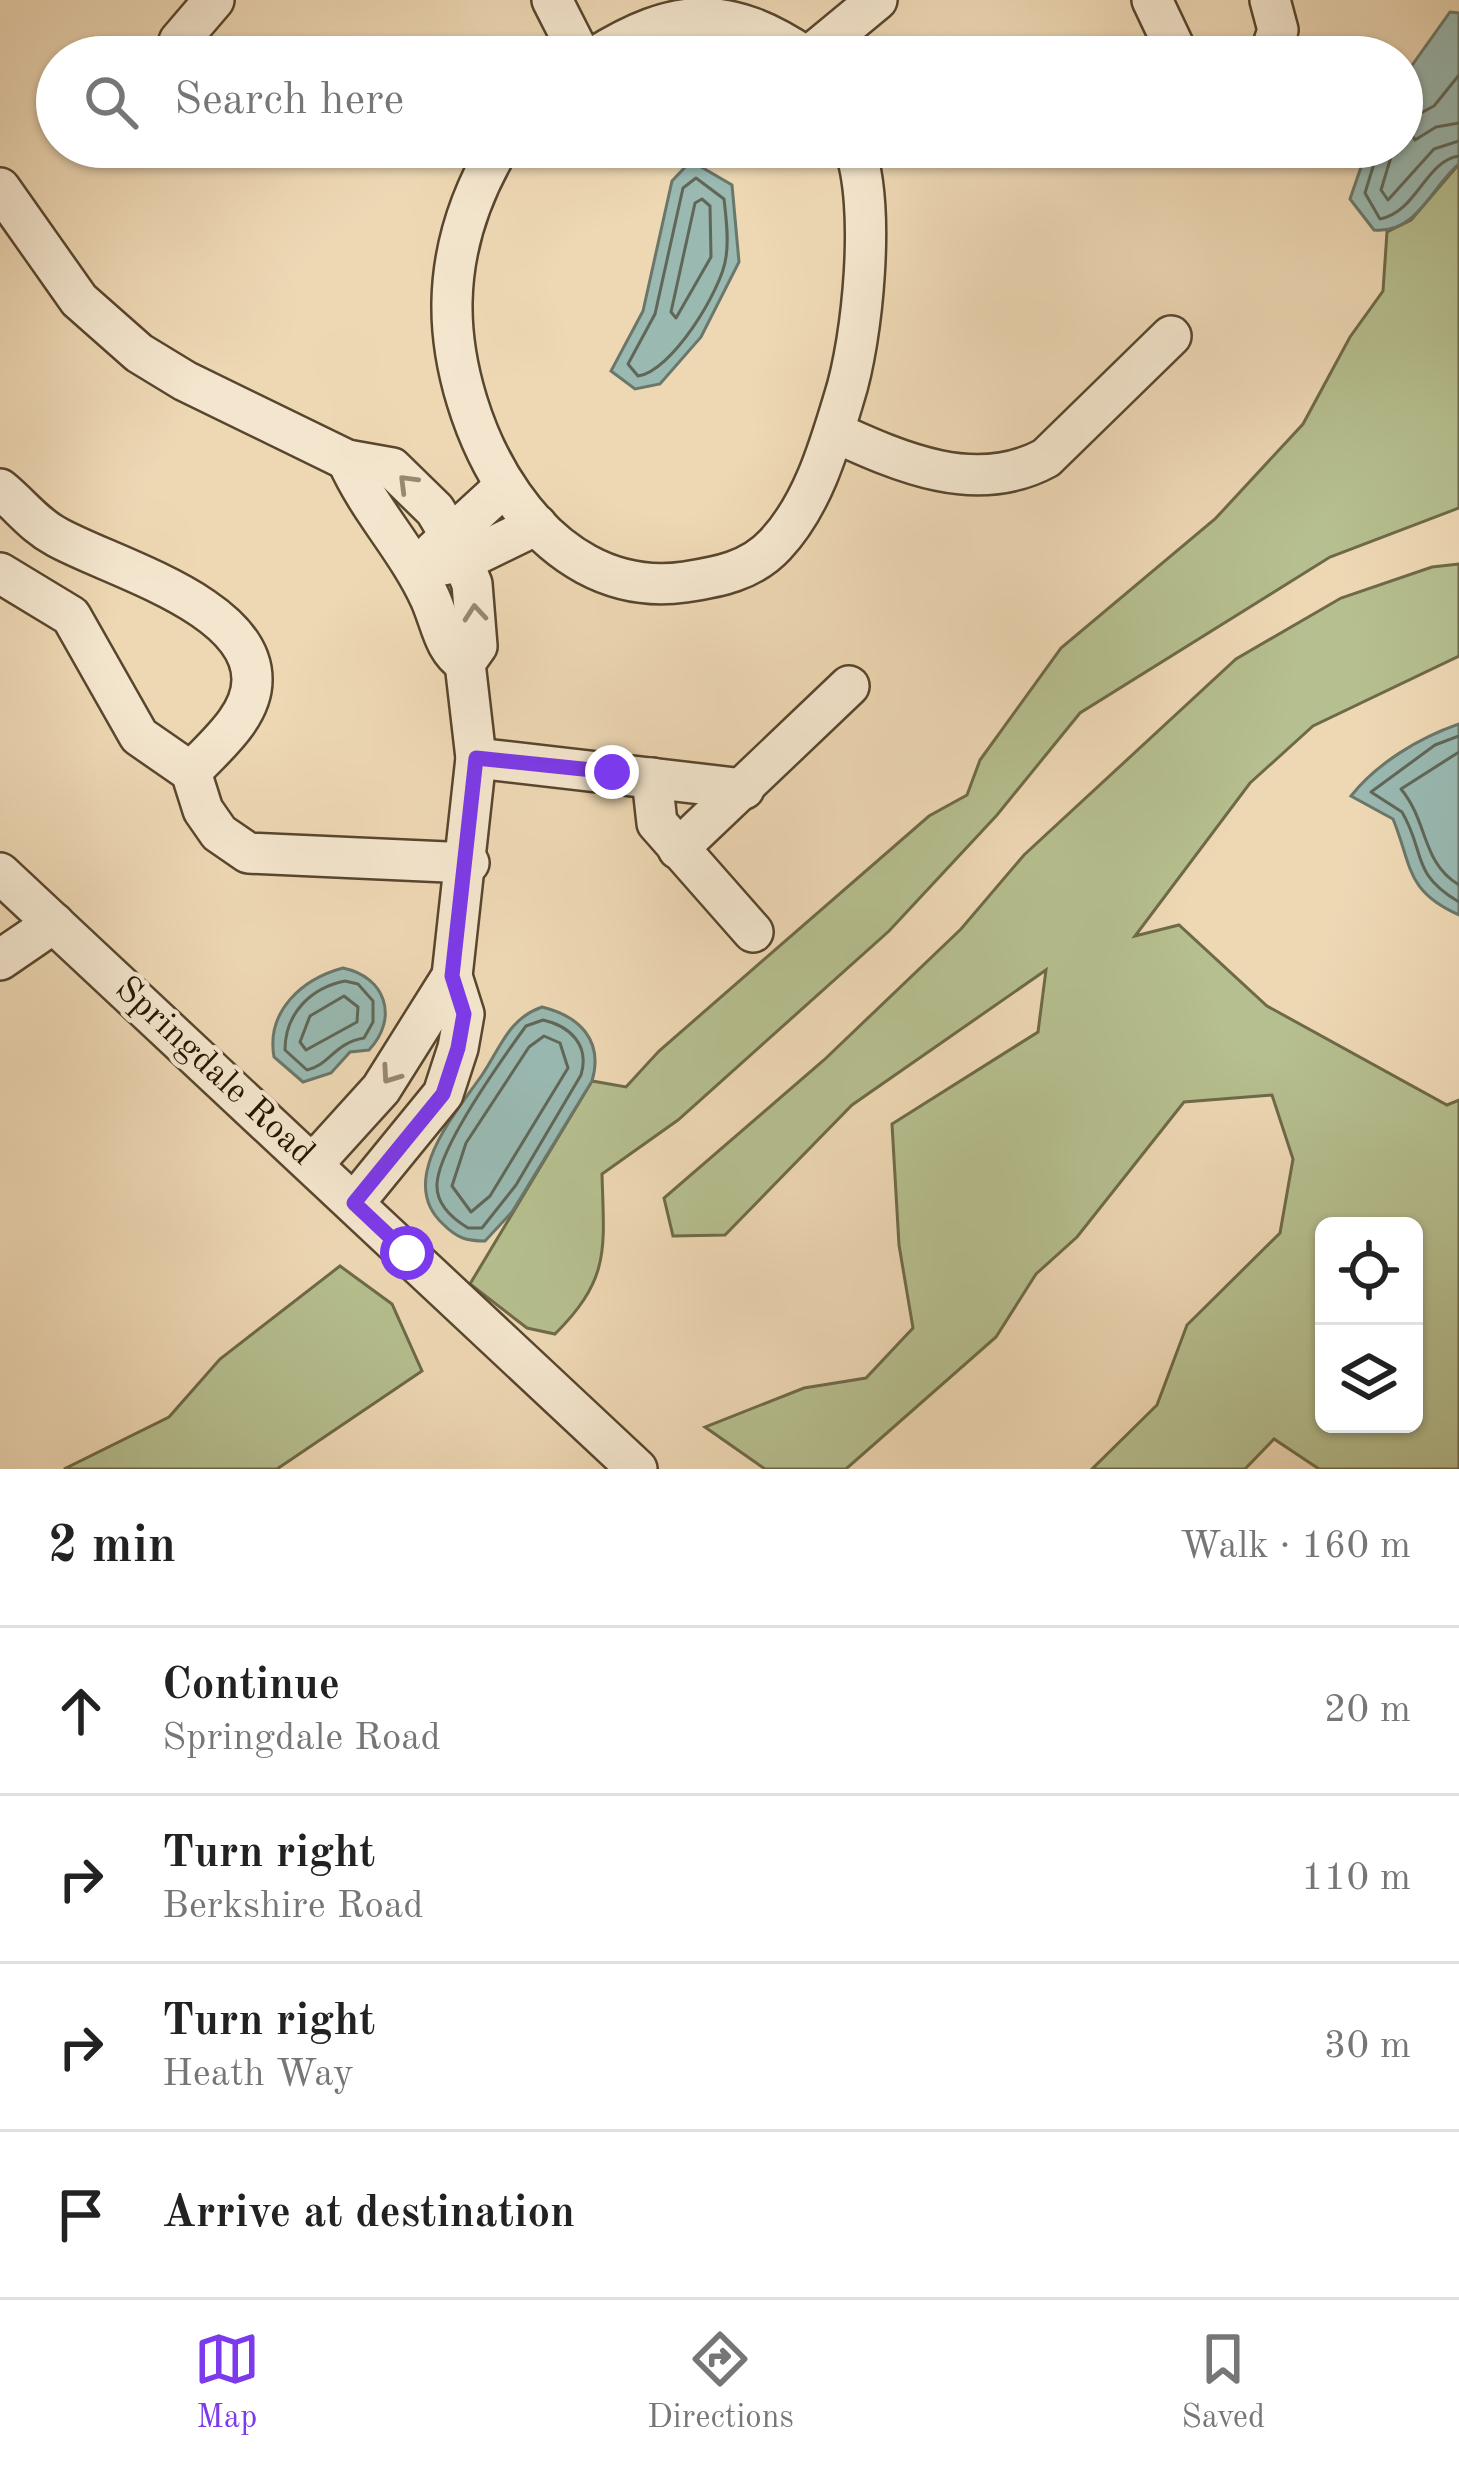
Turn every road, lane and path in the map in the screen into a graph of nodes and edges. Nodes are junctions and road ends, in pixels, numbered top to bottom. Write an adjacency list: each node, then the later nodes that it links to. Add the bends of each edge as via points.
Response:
1 (214, 0): 6 (street)
2 (552, 0): 7 (street)
3 (877, 0): 10 (street)
4 (1152, 0): 11 (street)
5 (1270, 0): 12 (street)
6 (183, 36)
7 (570, 36)
8 (635, 36): 9 (street, via 698,16)
9 (776, 36)
10 (833, 36)
11 (1169, 36)
12 (1276, 36)
13 (490, 168): 19 (street, via 460,236 452,301 458,367)
14 (858, 168): 17 (street, via 863,315)
15 (0, 188): 18 (street, via 44,256 122,339 185,381)
16 (1171, 336): 17 (street, via 1025,470 934,471)
17 (834, 432): 21 (street, via 810,493 776,545 721,577 672,584 617,578 580,561)
18 (347, 460): 22 (street, one-way to 18, via 435,510 392,468); 23 (street, via 365,501)
19 (505, 486): 21 (street); 22 (street)
20 (0, 490): 28 (street, via 56,537 184,596 247,654 252,680 243,712)
21 (537, 524): 22 (street)
22 (456, 548): 23 (street); 25 (street, one-way to 22, via 478,646 472,584)
23 (416, 569): 25 (street, via 450,654)
24 (0, 573): 28 (street, via 71,616 139,736)
25 (465, 663): 27 (street)
26 (849, 686): 30 (street)
27 (476, 758): 29 (street); 32 (street)
28 (191, 772): 32 (street, via 211,821 248,853)
29 (652, 778): 30 (street); 31 (street, via 657,824)
30 (744, 790): 31 (street)
31 (678, 849): 35 (street)
32 (469, 863): 37 (street)
33 (0, 873): 34 (street, Springdale Road)
34 (54, 923): 36 (street); 38 (street, Springdale Road)
35 (753, 932)
36 (0, 961)
37 (452, 976): 38 (street, one-way to 38, via 381,1089); 39 (street, via 464,1014 443,1094)
38 (313, 1164): 39 (street, Springdale Road)
39 (354, 1203): 40 (street, Springdale Road)
40 (637, 1469)

